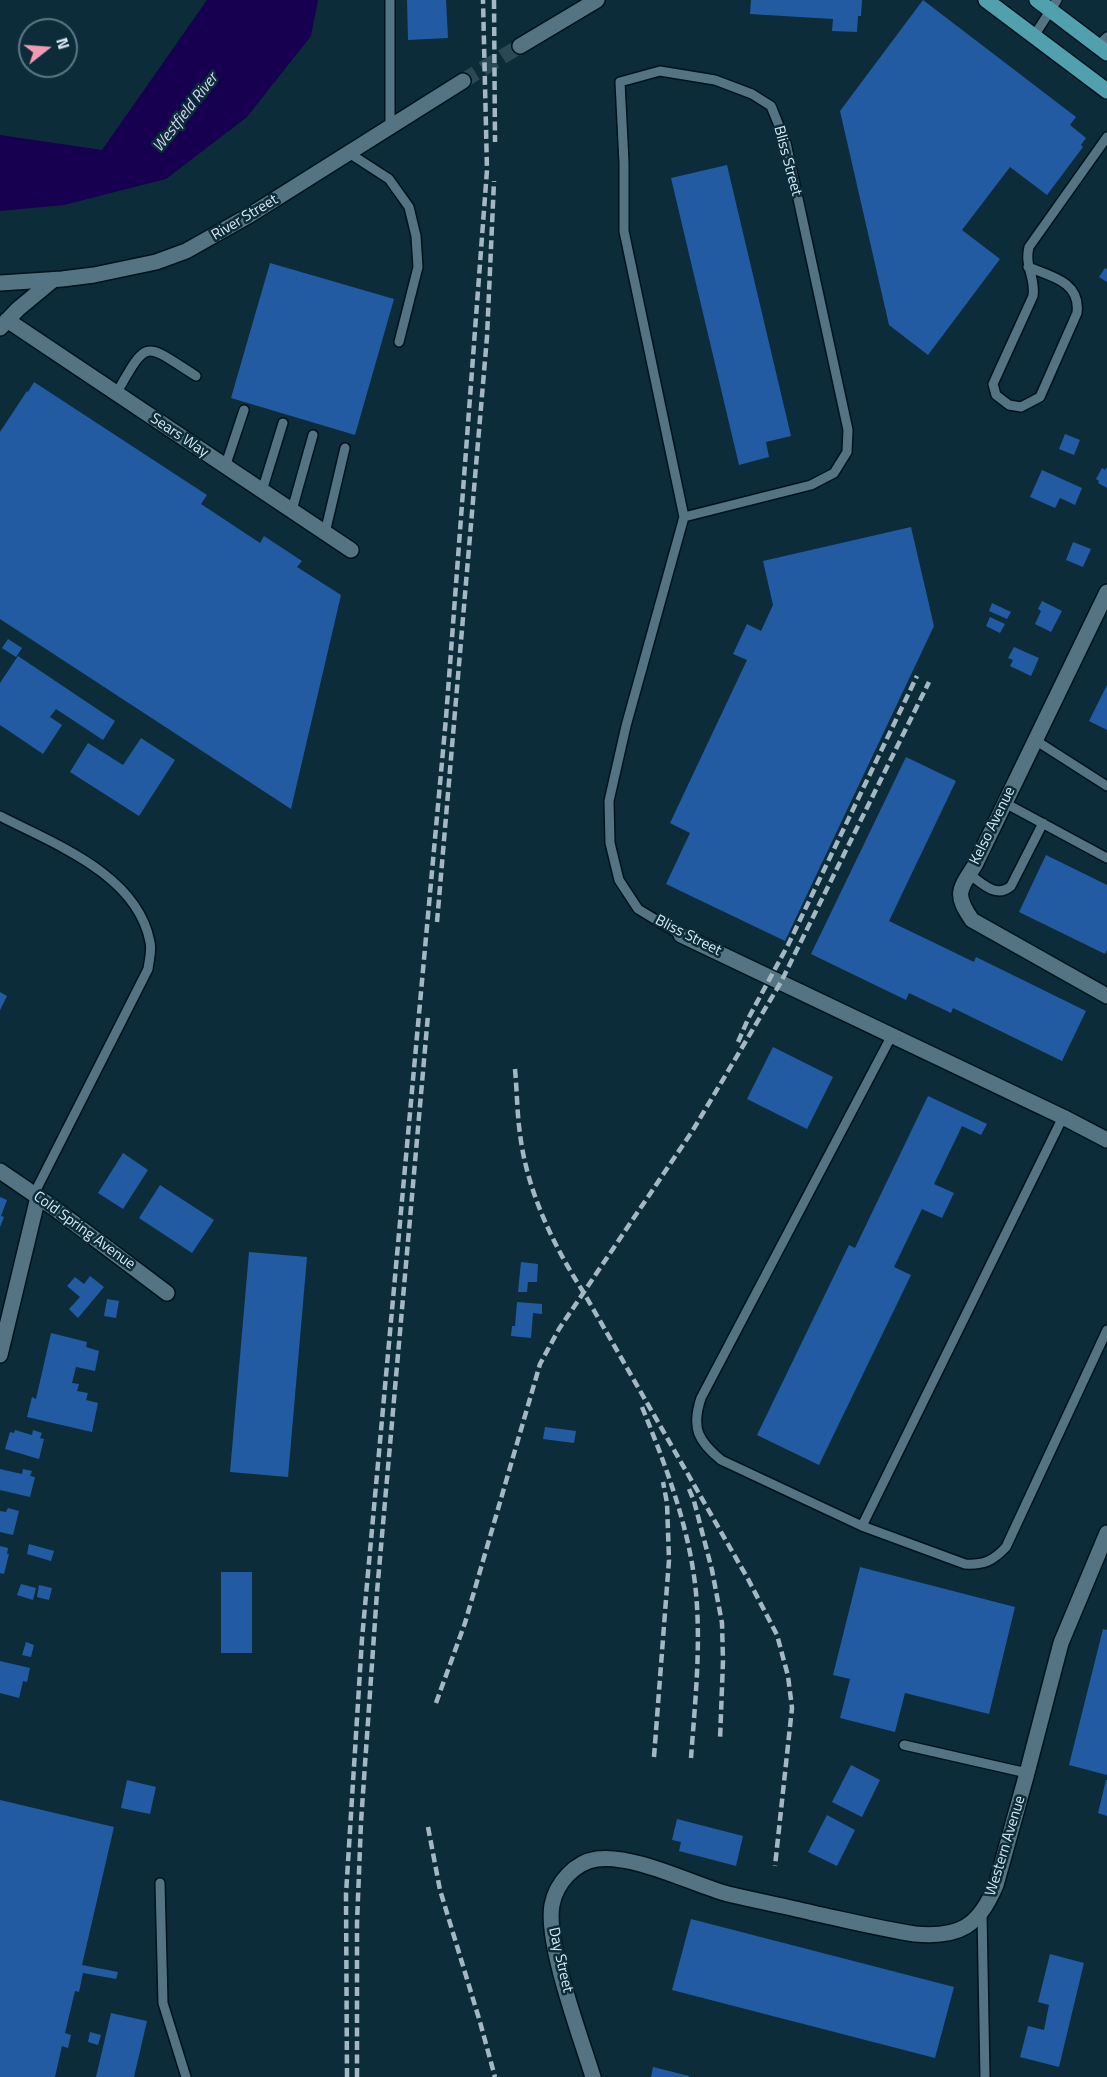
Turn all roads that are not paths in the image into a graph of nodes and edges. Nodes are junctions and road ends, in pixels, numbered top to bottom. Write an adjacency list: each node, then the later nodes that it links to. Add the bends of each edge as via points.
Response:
1 (390, 0): 11 (lane)
2 (597, 0): 8 (street)
3 (986, 0): 6 (main road)
4 (1036, 0): 5 (main road)
5 (1054, 5): 6 (lane); 7 (main road)
6 (1034, 36): 10 (main road)
7 (1104, 45)
8 (520, 46)
9 (463, 81): 11 (street, River Street)
10 (1107, 91)
11 (390, 127): 13 (street, River Street)
12 (1107, 137): 14 (lane, via 1029,247)
13 (349, 153): 15 (street, River Street, via 186,251 156,262); 18 (lane, via 389,178 409,207 418,267)
14 (1028, 267): 14 (lane, via 1035,286 1033,296 993,384 996,395 1021,408 1040,397 1078,304 1074,291 1067,285)
15 (53, 280): 16 (street, River Street); 17 (street)
16 (0, 283)
17 (4, 324): 20 (street, Sears Way)
18 (399, 342)
19 (196, 376): 20 (lane, via 157,351 146,350)
20 (116, 394): 25 (street, Sears Way)
21 (244, 410): 25 (lane)
22 (283, 423): 26 (lane)
23 (313, 435): 27 (lane)
24 (345, 448): 29 (lane)
25 (225, 467): 26 (street, Sears Way)
26 (262, 491): 27 (street, Sears Way)
27 (292, 510): 29 (street, Sears Way)
28 (684, 517): 28 (lane, Bliss Street, via 624,231 620,82 660,71 715,80 771,106 786,144 848,430 847,452 834,473 811,485); 39 (lane, Bliss Street, via 609,801 610,843 619,880 638,909)
29 (325, 533): 30 (street, Sears Way)
30 (351, 550)
31 (1107, 592): 32 (street, Kelso Avenue)
32 (1035, 740): 33 (lane); 34 (street, Kelso Avenue)
33 (1107, 786)
34 (1005, 803): 36 (lane); 38 (street, Kelso Avenue)
35 (0, 816): 45 (lane, via 89,862 112,880 144,920 151,944 148,969)
36 (1043, 823): 37 (lane); 38 (lane, via 1011,886 1004,892 997,892)
37 (1107, 858)
38 (969, 874): 40 (street, Kelso Avenue, via 962,887 961,903 972,920)
39 (681, 935): 41 (street, Bliss Street)
40 (1107, 996)
41 (892, 1035): 42 (street, Bliss Street); 49 (lane, via 695,1415 699,1436 721,1460)
42 (1063, 1117): 43 (street, Bliss Street); 49 (lane)
43 (1107, 1140)
44 (0, 1171): 45 (street, Cold Spring Avenue)
45 (36, 1196): 46 (street, Cold Spring Avenue); 48 (street)
46 (167, 1293)
47 (1107, 1330): 49 (lane, via 1006,1547 993,1560 965,1564)
48 (0, 1355)
49 (862, 1526)
50 (1107, 1533): 52 (street, Western Avenue, via 1061,1643)
51 (904, 1745): 52 (lane)
52 (1028, 1773): 55 (street, Western Avenue, via 996,1885)
53 (665, 1873): 55 (street, Western Avenue, via 727,1893 915,1934 952,1932); 57 (street, Day Street, via 618,1859 592,1860 570,1873 555,1897 551,1918 558,1958)
54 (160, 1883): 56 (lane, via 163,2002)
55 (982, 1913): 58 (lane)
56 (186, 2077)
57 (593, 2077)
58 (985, 2077)

